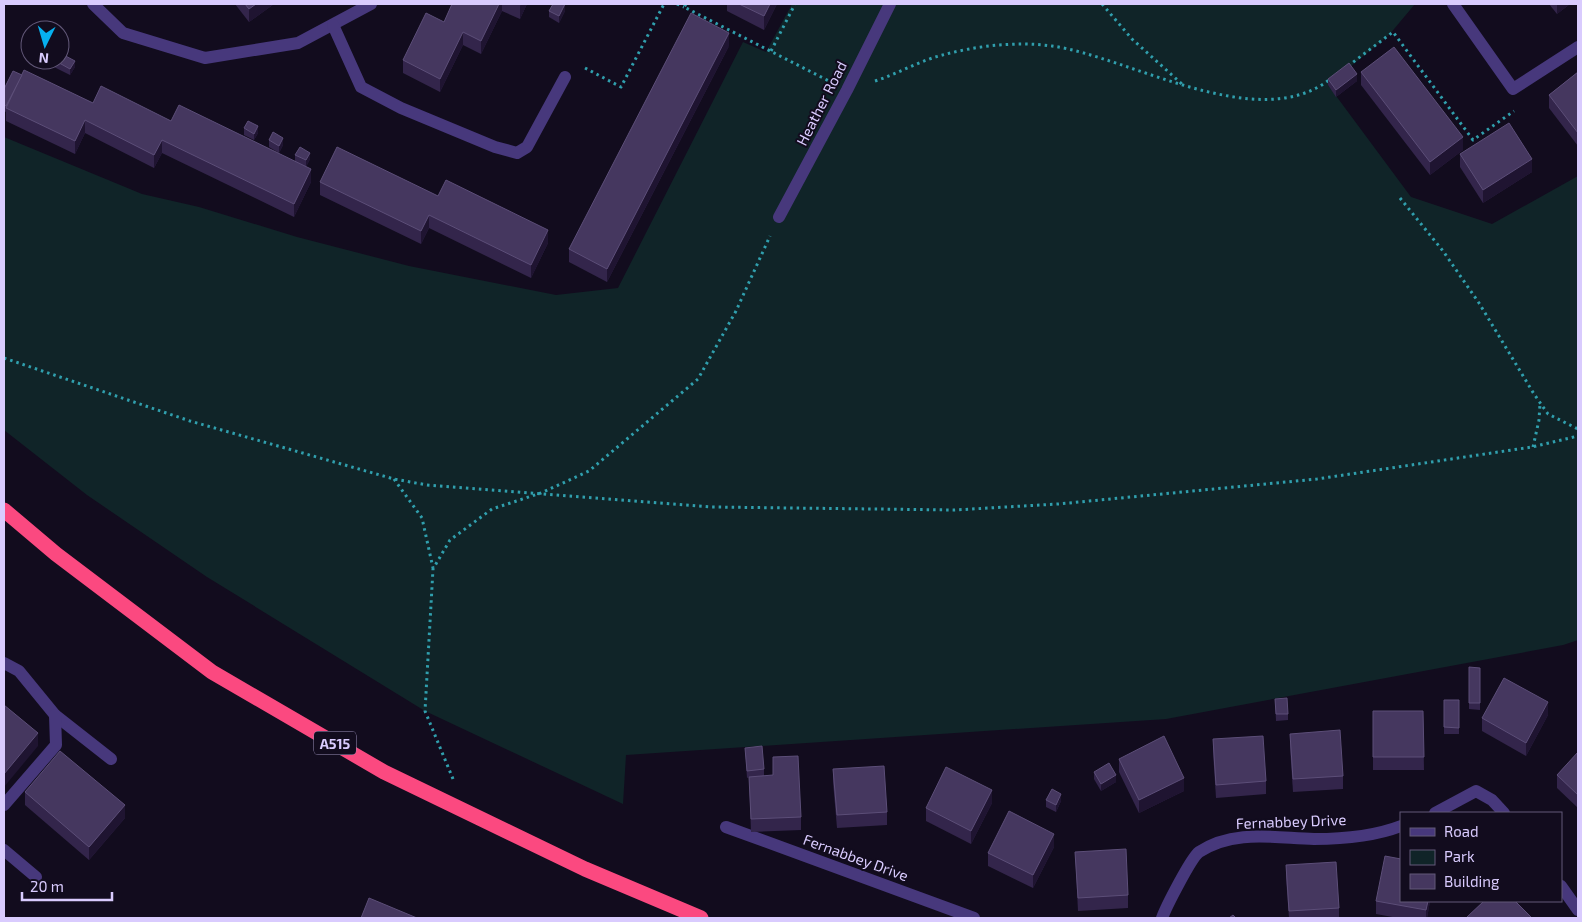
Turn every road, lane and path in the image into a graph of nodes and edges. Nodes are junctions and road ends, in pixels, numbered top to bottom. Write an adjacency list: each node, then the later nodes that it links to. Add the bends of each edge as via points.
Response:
1 (94, 4): 10 (street, via 123,33 205,58 298,43)
2 (371, 4): 10 (street)
3 (664, 4): 16 (path, via 621,86 572,61)
4 (677, 4): 9 (path)
5 (794, 4): 12 (path)
6 (890, 4): 14 (street, Heather Road)
7 (1102, 4): 17 (path, via 1132,39)
8 (1454, 4): 11 (street, via 1513,90)
9 (685, 5): 12 (path)
10 (333, 25): 16 (street, via 361,87 401,108 495,148 516,153 527,147)
11 (1578, 47)
12 (771, 51): 18 (path)
13 (1343, 70): 19 (path, via 1393,32 1473,140)
14 (854, 75): 17 (path, via 869,83 937,56 982,47 1051,46 1086,53); 18 (street, Heather Road)
15 (1335, 76): 17 (path, via 1320,87 1276,98 1227,96)
16 (565, 77)
17 (1186, 87)
18 (847, 90): 21 (street, Heather Road)
19 (1519, 108)
20 (1400, 198): 23 (path, via 1479,303)
21 (778, 217): 28 (path, via 736,311 698,379 589,471)
22 (4, 358): 27 (path, via 190,421)
23 (1540, 404): 24 (path, via 1548,414); 26 (path)
24 (1578, 429)
25 (1578, 436): 26 (path)
26 (1532, 447): 28 (path, via 1317,479 1058,504 955,510 711,507)
27 (394, 479): 28 (path, via 427,485); 30 (path, via 422,518)
28 (541, 493): 30 (path, via 492,509 450,540)
29 (4, 510): 35 (highway, A515, via 56,554 212,672 384,772)
30 (433, 569): 35 (path, via 425,712)
31 (4, 663): 32 (street, via 19,671)
32 (55, 715): 33 (street); 34 (street, via 56,745)
33 (111, 760)
34 (4, 805)
35 (466, 812): 44 (highway, A515, via 585,869)
36 (1437, 812): 37 (street, via 1476,791 1492,800)
37 (1503, 812)
38 (1400, 826): 46 (street, Fernabbey Drive, via 1384,833 1318,839 1236,836 1198,853)
39 (726, 827): 45 (street, Fernabbey Drive)
40 (4, 850): 41 (street)
41 (36, 877)
42 (1562, 887): 43 (street)
43 (1578, 910)
44 (701, 918)
45 (974, 918)
46 (1162, 918)

